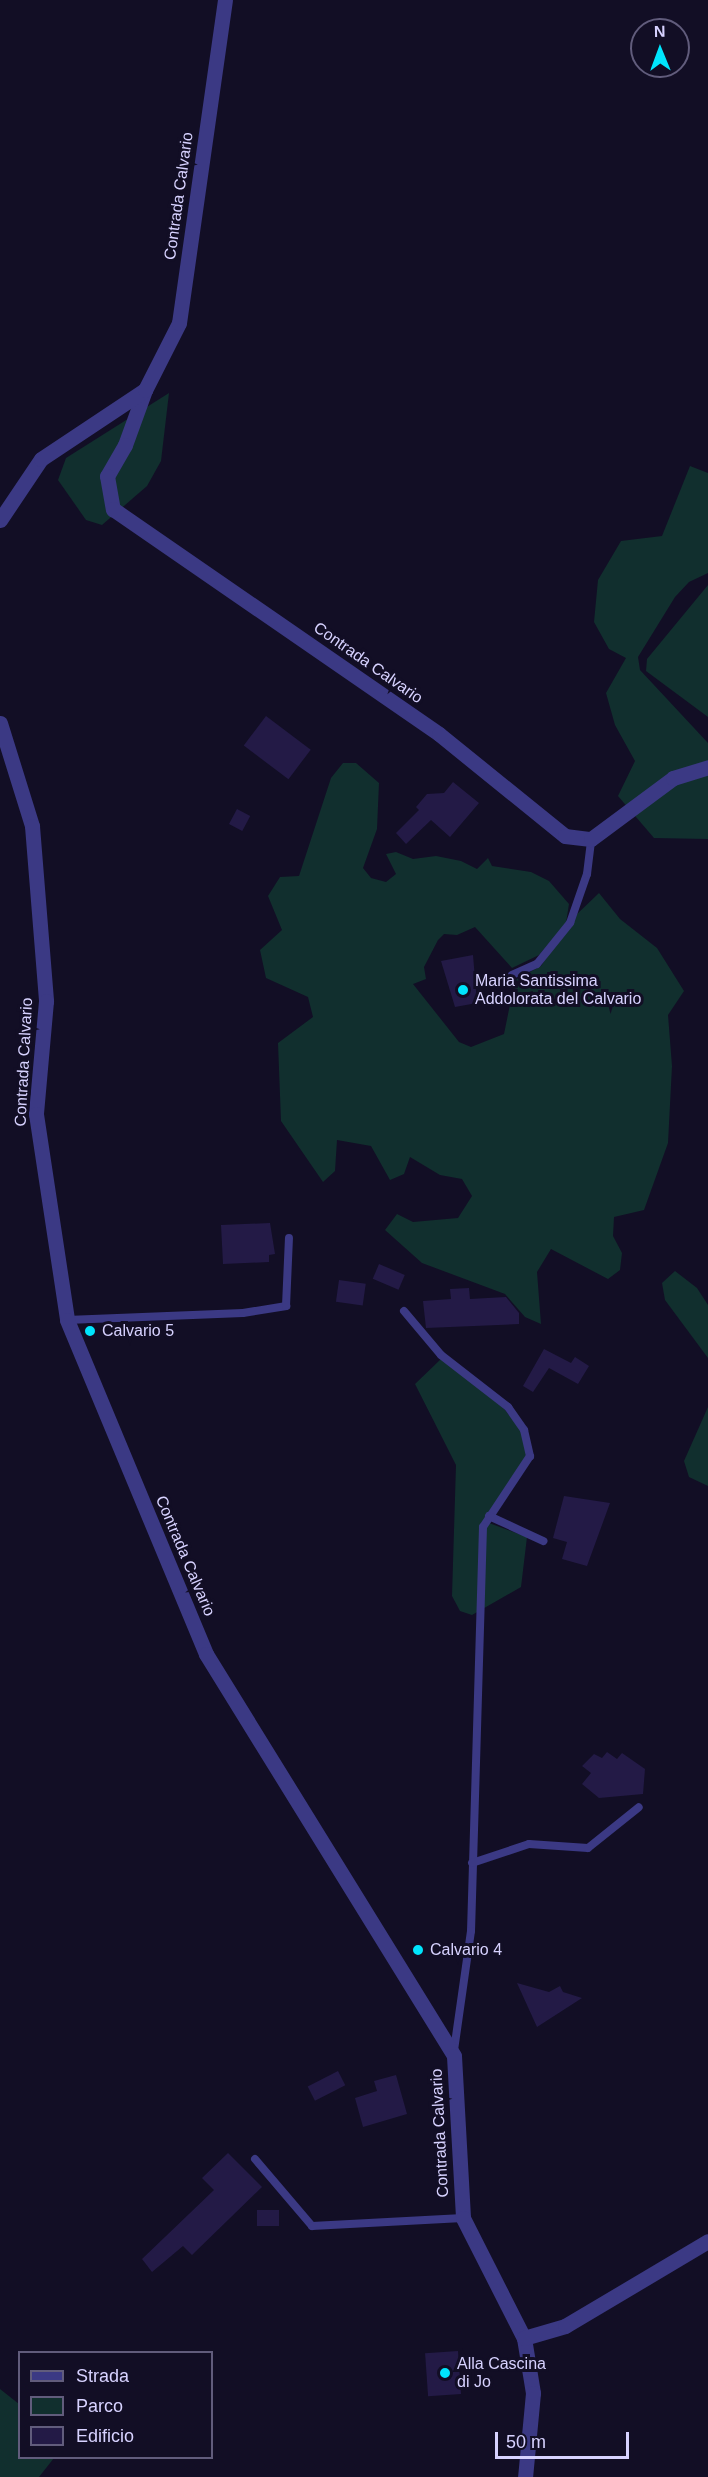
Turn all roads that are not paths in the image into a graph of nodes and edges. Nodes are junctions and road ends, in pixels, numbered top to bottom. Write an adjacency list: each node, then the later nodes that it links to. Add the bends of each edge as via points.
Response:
1 (225, 0): 2 (street, Contrada Calvario, via 179,323)
2 (145, 390): 3 (street, Contrada Calvario, via 41,459); 6 (street, Contrada Calvario, via 125,445 107,476 113,508 439,734 549,825 565,836)
3 (0, 520)
4 (0, 723): 10 (street, Contrada Calvario, via 35,849 46,1001 36,1114)
5 (708, 767): 6 (street, via 673,778)
6 (591, 839): 7 (lane, via 587,874 570,923 537,964)
7 (513, 975)
8 (289, 1238): 10 (lane, via 286,1306 243,1313)
9 (404, 1311): 11 (lane, via 422,1337 508,1407 524,1430 530,1456)
10 (67, 1320): 15 (street, Contrada Calvario, via 206,1654)
11 (489, 1516): 12 (lane); 14 (lane, via 483,1527)
12 (543, 1540)
13 (639, 1807): 14 (lane, via 588,1848 530,1844)
14 (472, 1863): 15 (lane, via 471,1931)
15 (454, 2056): 17 (street, Contrada Calvario)
16 (255, 2159): 17 (lane, via 312,2226)
17 (463, 2218): 19 (street, Contrada Calvario)
18 (708, 2241): 19 (street, via 565,2326)
19 (525, 2337): 20 (street, Contrada Calvario, via 533,2393)
20 (525, 2477)

